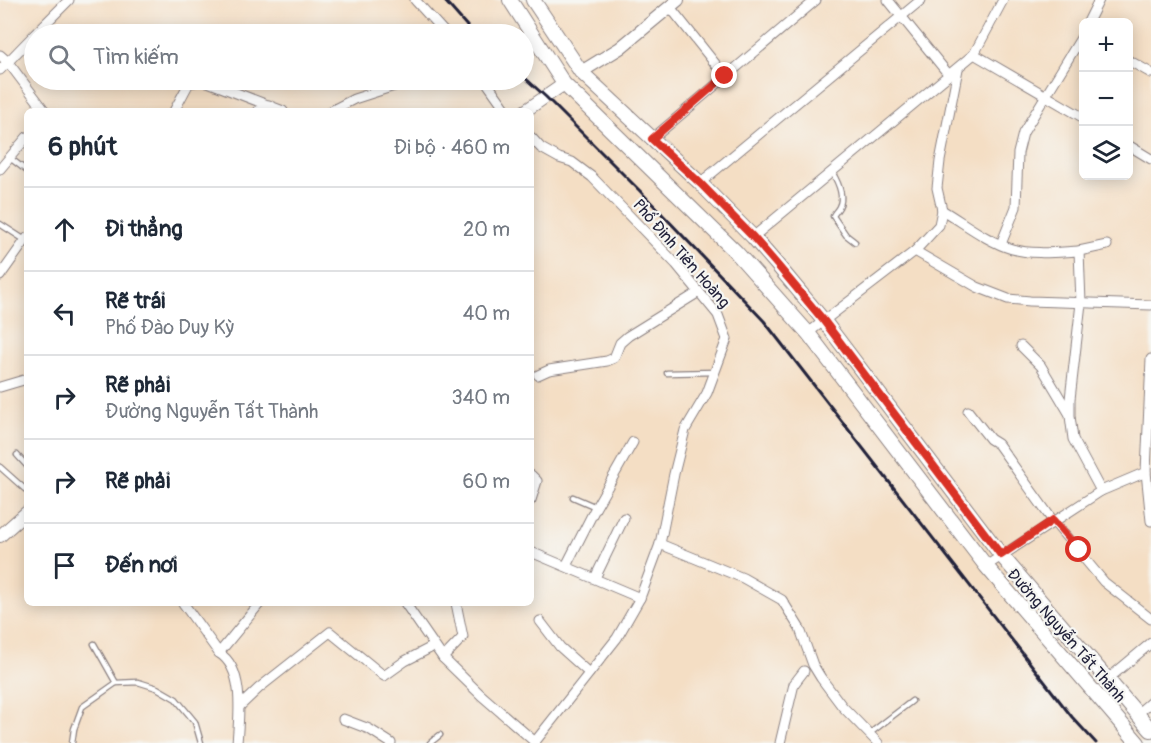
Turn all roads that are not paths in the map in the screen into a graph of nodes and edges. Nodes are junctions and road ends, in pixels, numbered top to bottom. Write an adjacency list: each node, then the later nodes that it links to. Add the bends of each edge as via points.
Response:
1 (69, 0): 13 (street)
2 (415, 0): 14 (street)
3 (510, 0): 15 (main road, Đường Nguyễn Tất Thành)
4 (532, 0): 24 (main road, Đường Nguyễn Tất Thành)
5 (816, 0): 27 (street)
6 (888, 0): 11 (street)
7 (921, 0): 11 (street)
8 (1004, 0): 19 (street)
9 (1099, 0): 12 (street)
10 (674, 3): 24 (street, via 620,48); 27 (street)
11 (901, 18): 26 (street); 54 (street)
12 (1090, 18)
13 (46, 24)
14 (437, 24)
15 (525, 24)
16 (534, 37): 29 (main road, Đường Nguyễn Tất Thành)
17 (1079, 39): 35 (street)
18 (24, 43): 20 (street)
19 (974, 54): 22 (street); 35 (street)
20 (4, 58): 23 (street); 28 (street)
21 (1133, 63): 25 (street)
22 (958, 69): 26 (street); 56 (street, via 940,161 937,188)
23 (0, 70)
24 (581, 72): 45 (main road, Đường Nguyễn Tất Thành)
25 (1151, 73)
26 (949, 75): 53 (street)
27 (725, 76): 45 (street)
28 (24, 84)
29 (564, 84): 43 (street); 55 (main road, Đường Nguyễn Tất Thành)
30 (29, 90): 37 (street)
31 (185, 90): 38 (street)
32 (229, 90): 36 (street)
33 (382, 90): 41 (street)
34 (492, 90): 42 (street)
35 (1044, 95): 44 (street); 62 (street, via 1023,134 1018,153 1016,207)
36 (269, 105): 39 (street); 40 (street)
37 (43, 108)
38 (176, 108)
39 (264, 108)
40 (276, 108)
41 (337, 108)
42 (505, 108)
43 (529, 108)
44 (1079, 116)
45 (652, 139): 54 (main road, Đường Nguyễn Tất Thành)
46 (534, 140): 67 (street, Phố Đinh Tiên Hoàng, via 592,177)
47 (24, 141): 49 (street)
48 (1133, 148): 50 (street)
49 (10, 158): 51 (street); 52 (lane)
50 (1151, 159)
51 (0, 169)
52 (24, 169)
53 (832, 172): 58 (street); 61 (lane, via 840,192 839,207 833,216)
54 (701, 184): 55 (main road); 58 (main road, Đường Nguyễn Tất Thành)
55 (683, 201): 71 (main road, Đường Nguyễn Tất Thành, via 736,252)
56 (942, 210): 62 (street); 64 (street, via 939,225)
57 (0, 224): 59 (lane)
58 (753, 237): 70 (main road, Đường Nguyễn Tất Thành)
59 (24, 238)
60 (24, 242): 66 (street)
61 (855, 242)
62 (1001, 244): 65 (street, via 1032,252)
63 (1107, 245): 65 (street)
64 (915, 250): 68 (street, via 976,287 1008,299); 70 (street)
65 (1079, 251): 68 (street)
66 (0, 276)
67 (699, 292): 74 (street, Phố Đinh Tiên Hoàng, via 718,315 726,333); 76 (street, via 628,336 614,358)
68 (1081, 303): 69 (street); 80 (street)
69 (1151, 305)
70 (824, 321): 71 (street); 97 (main road, Đường Nguyễn Tất Thành)
71 (808, 333): 99 (main road, Đường Nguyễn Tất Thành)
72 (1021, 346): 80 (street, via 1041,366)
73 (1151, 359): 85 (street)
74 (716, 372): 75 (lane); 95 (street, Phố Đinh Tiên Hoàng, via 685,430)
75 (667, 374)
76 (538, 375)
77 (24, 380): 78 (street)
78 (0, 387)
79 (968, 411): 92 (street, via 998,444)
80 (1070, 416): 87 (street, via 1073,439)
81 (633, 442): 89 (street)
82 (17, 455): 83 (lane)
83 (24, 463)
84 (0, 467): 86 (lane)
85 (1146, 472): 87 (street); 93 (street)
86 (24, 488)
87 (1101, 491): 92 (street)
88 (573, 497): 89 (lane)
89 (596, 507): 98 (street)
90 (24, 515): 94 (street)
91 (624, 518): 100 (street)
92 (1053, 520): 97 (street); 107 (street, via 1104,582)
93 (1151, 521)
94 (0, 536)
95 (660, 544): 101 (street, Phố Đinh Tiên Hoàng); 125 (street, via 743,578 782,600 800,629 821,678)
96 (534, 553): 98 (street)
97 (1001, 555): 99 (street); 106 (main road, Đường Nguyễn Tất Thành)
98 (566, 566): 100 (street)
99 (986, 566): 109 (main road, Đường Nguyễn Tất Thành)
100 (595, 578): 101 (street)
101 (640, 598): 116 (street, Phố Đinh Tiên Hoàng, via 617,638)
102 (185, 606): 113 (street)
103 (258, 606): 113 (street)
104 (407, 606): 112 (street)
105 (457, 606): 114 (street, via 463,637)
106 (1050, 612): 109 (main road); 117 (main road, Đường Nguyễn Tất Thành)
107 (1151, 619)
108 (540, 621): 116 (street, via 560,647)
109 (1036, 624): 135 (main road, Đường Nguyễn Tất Thành)
110 (1151, 643): 117 (street)
111 (94, 644): 118 (lane)
112 (434, 646): 114 (street); 121 (street, via 384,676 330,632)
113 (219, 653): 121 (street, via 232,666)
114 (443, 658): 127 (street)
115 (804, 671): 133 (street, via 794,684)
116 (589, 673): 127 (street, Phố Đinh Tiên Hoàng)
117 (1108, 679): 122 (main road, Đường Nguyễn Tất Thành)
118 (116, 683): 128 (lane, via 82,707); 129 (lane, via 138,682 176,699 195,722)
119 (912, 701): 125 (lane)
120 (1151, 702): 122 (street)
121 (240, 706): 130 (street)
122 (1137, 714): 124 (main road, Đường Nguyễn Tất Thành)
123 (343, 719): 131 (street)
124 (1151, 730)
125 (869, 734): 134 (street)
126 (440, 735): 132 (lane)
127 (535, 742)
128 (72, 743)
129 (201, 743)
130 (237, 743)
131 (391, 743)
132 (430, 743)
133 (780, 743)
134 (878, 743)
135 (1138, 743)

